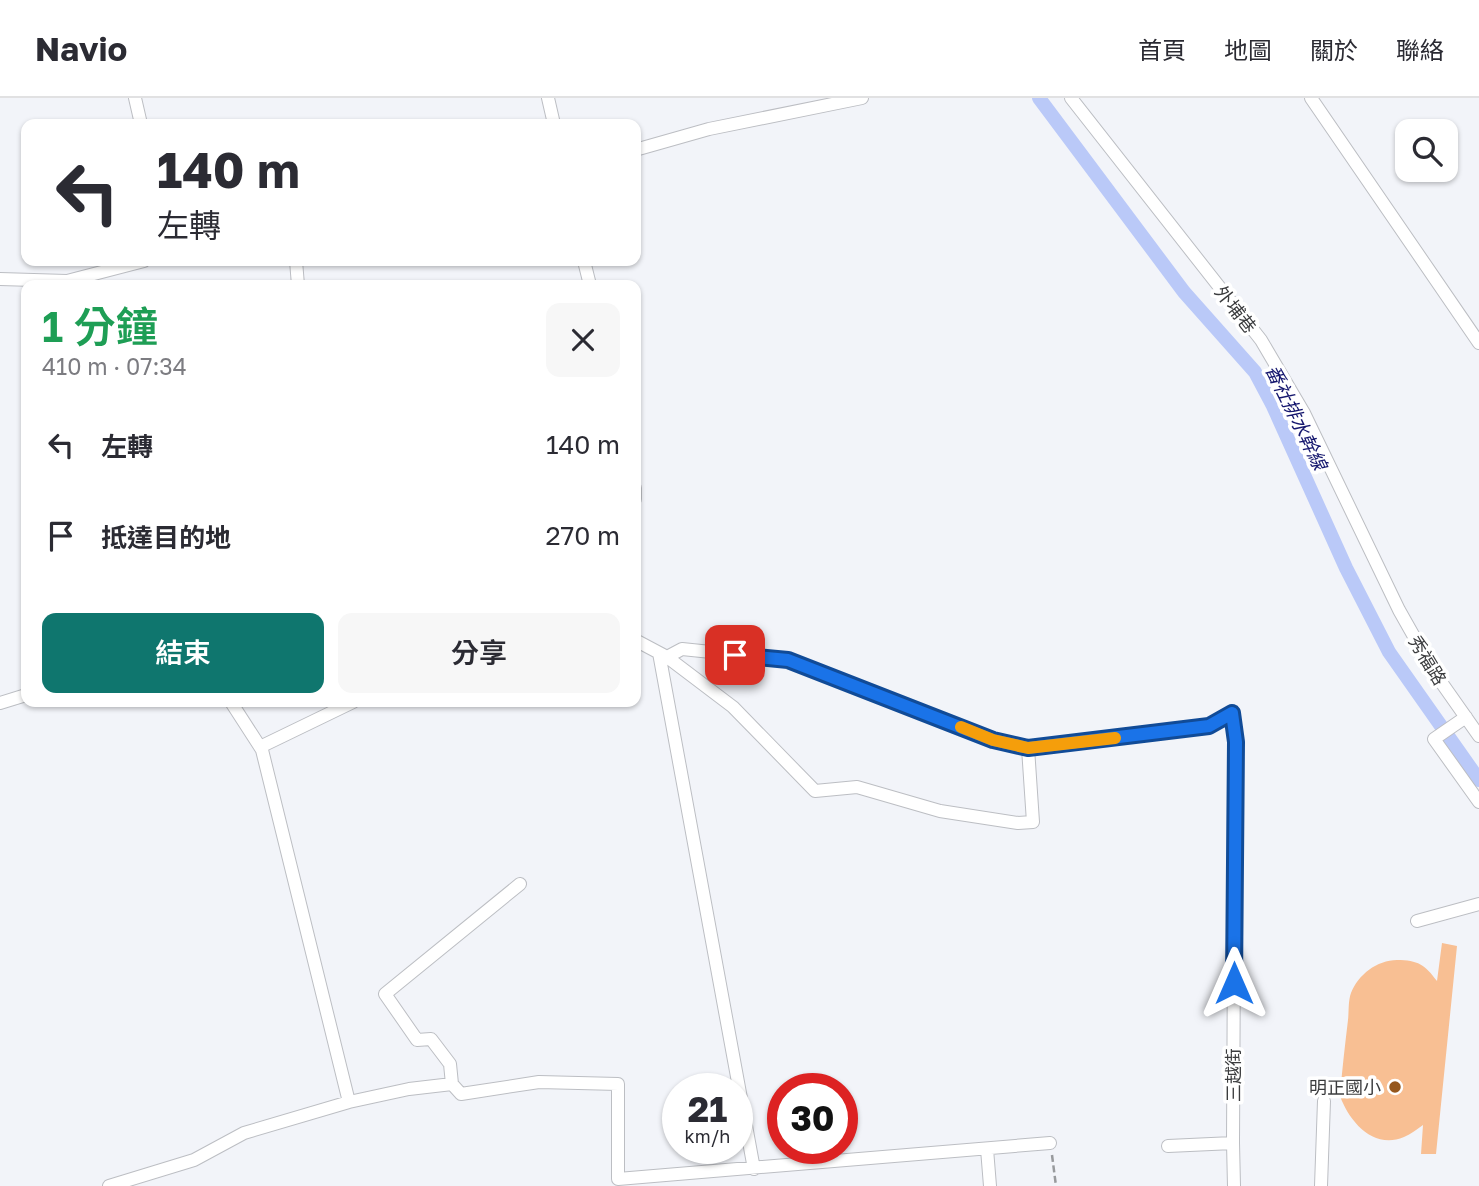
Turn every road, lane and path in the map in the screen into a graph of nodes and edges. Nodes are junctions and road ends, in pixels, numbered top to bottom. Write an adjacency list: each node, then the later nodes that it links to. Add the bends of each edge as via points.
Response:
1 (135, 98): 6 (street)
2 (548, 98): 7 (street)
3 (862, 98): 8 (street, via 709,129)
4 (1071, 98): 14 (street, 外埔巷, via 1261,340 1304,414)
5 (1311, 98): 13 (street)
6 (140, 119)
7 (553, 119)
8 (641, 148)
9 (125, 266): 12 (street)
10 (0, 279): 11 (street)
11 (34, 280)
12 (71, 280)
13 (1479, 343)
14 (1385, 580): 21 (street, 秀福路, via 1434,672)
15 (641, 643): 16 (street)
16 (663, 655): 24 (street, via 682,649 788,660 993,740); 24 (street, via 733,707 815,791 857,787 940,811 1033,822); 36 (street)
17 (21, 697): 18 (street)
18 (0, 703)
19 (234, 707): 23 (street)
20 (343, 707): 23 (street)
21 (1466, 717): 22 (street, 秀福路); 25 (street, via 1434,739)
22 (1479, 736)
23 (260, 747): 31 (street)
24 (1028, 748): 33 (street, 三越街, via 1209,726 1232,713 1236,742)
25 (1479, 802)
26 (520, 884): 29 (street, via 385,993 417,1040 431,1039 450,1064)
27 (1479, 904): 28 (street)
28 (1417, 921)
29 (452, 1084): 31 (street); 36 (street, via 461,1094 539,1082 618,1084 618,1180)
30 (1324, 1101): 41 (street)
31 (349, 1102): 37 (street, via 244,1133 194,1160)
32 (1050, 1143): 35 (street); 39 (path)
33 (1233, 1143): 34 (street); 40 (street, 三越街)
34 (1168, 1146)
35 (987, 1149): 36 (street); 38 (street)
36 (754, 1169)
37 (108, 1186)
38 (990, 1186)
39 (1056, 1186)
40 (1234, 1186)
41 (1321, 1186)

